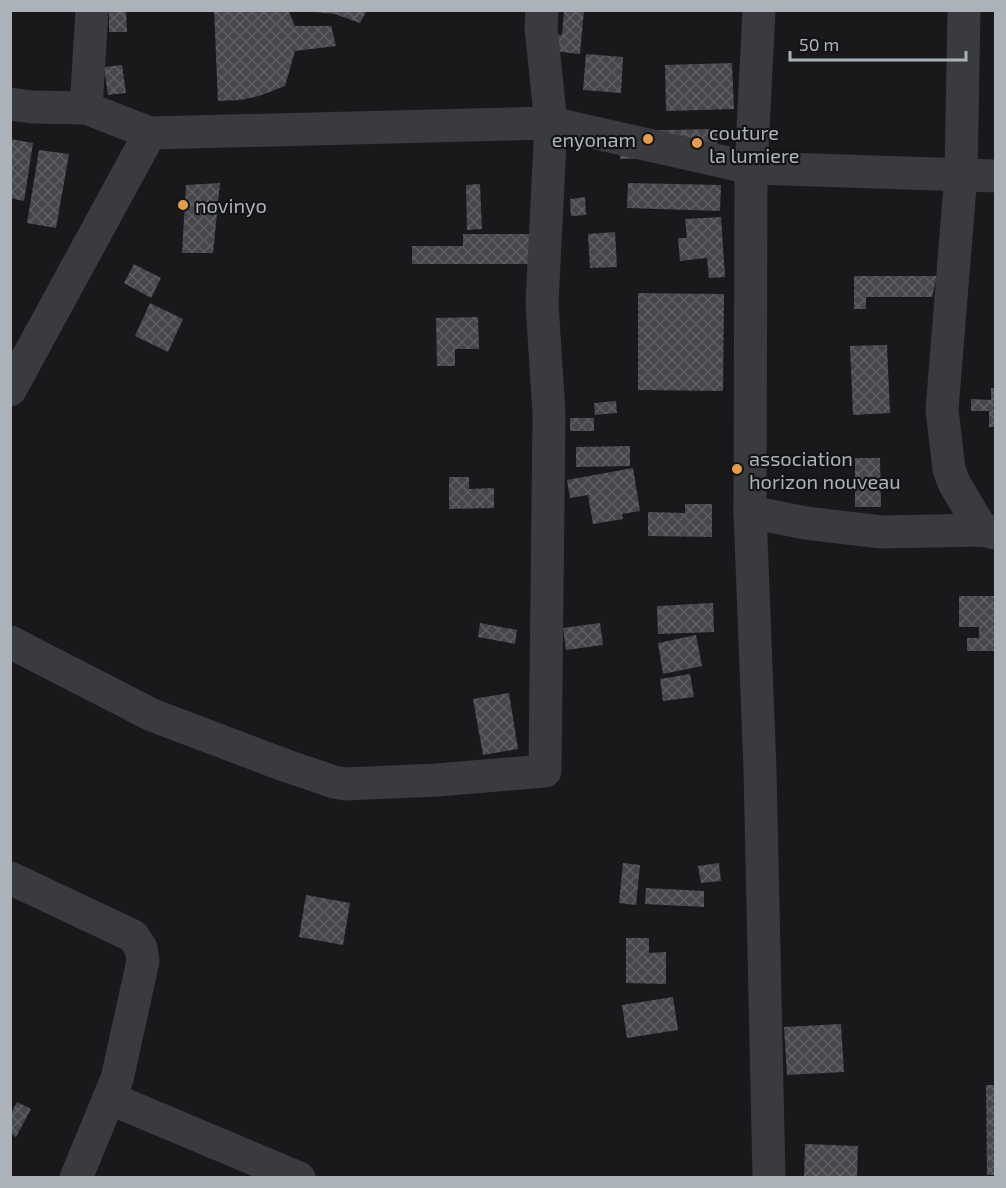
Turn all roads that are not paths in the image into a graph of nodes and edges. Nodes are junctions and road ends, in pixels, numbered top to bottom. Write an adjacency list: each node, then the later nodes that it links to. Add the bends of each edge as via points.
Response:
1 (92, 10): 6 (street)
2 (542, 10): 7 (street)
3 (759, 10): 9 (street)
4 (964, 10): 10 (street)
5 (10, 104): 6 (street)
6 (86, 108): 8 (street)
7 (551, 123): 8 (street); 9 (street); 15 (street, via 542,303 549,414 545,771 437,780 334,782 152,716)
8 (150, 133): 12 (street)
9 (751, 168): 10 (street); 13 (street)
10 (961, 174): 11 (street); 14 (street, via 942,410 948,470)
11 (996, 176)
12 (10, 390)
13 (750, 512): 14 (street, via 881,532); 20 (street)
14 (989, 531)
15 (10, 642)
16 (10, 878): 17 (street, via 133,936 141,948 143,961 117,1079)
17 (109, 1098): 18 (street); 19 (street)
18 (76, 1178)
19 (299, 1178)
20 (769, 1178)

